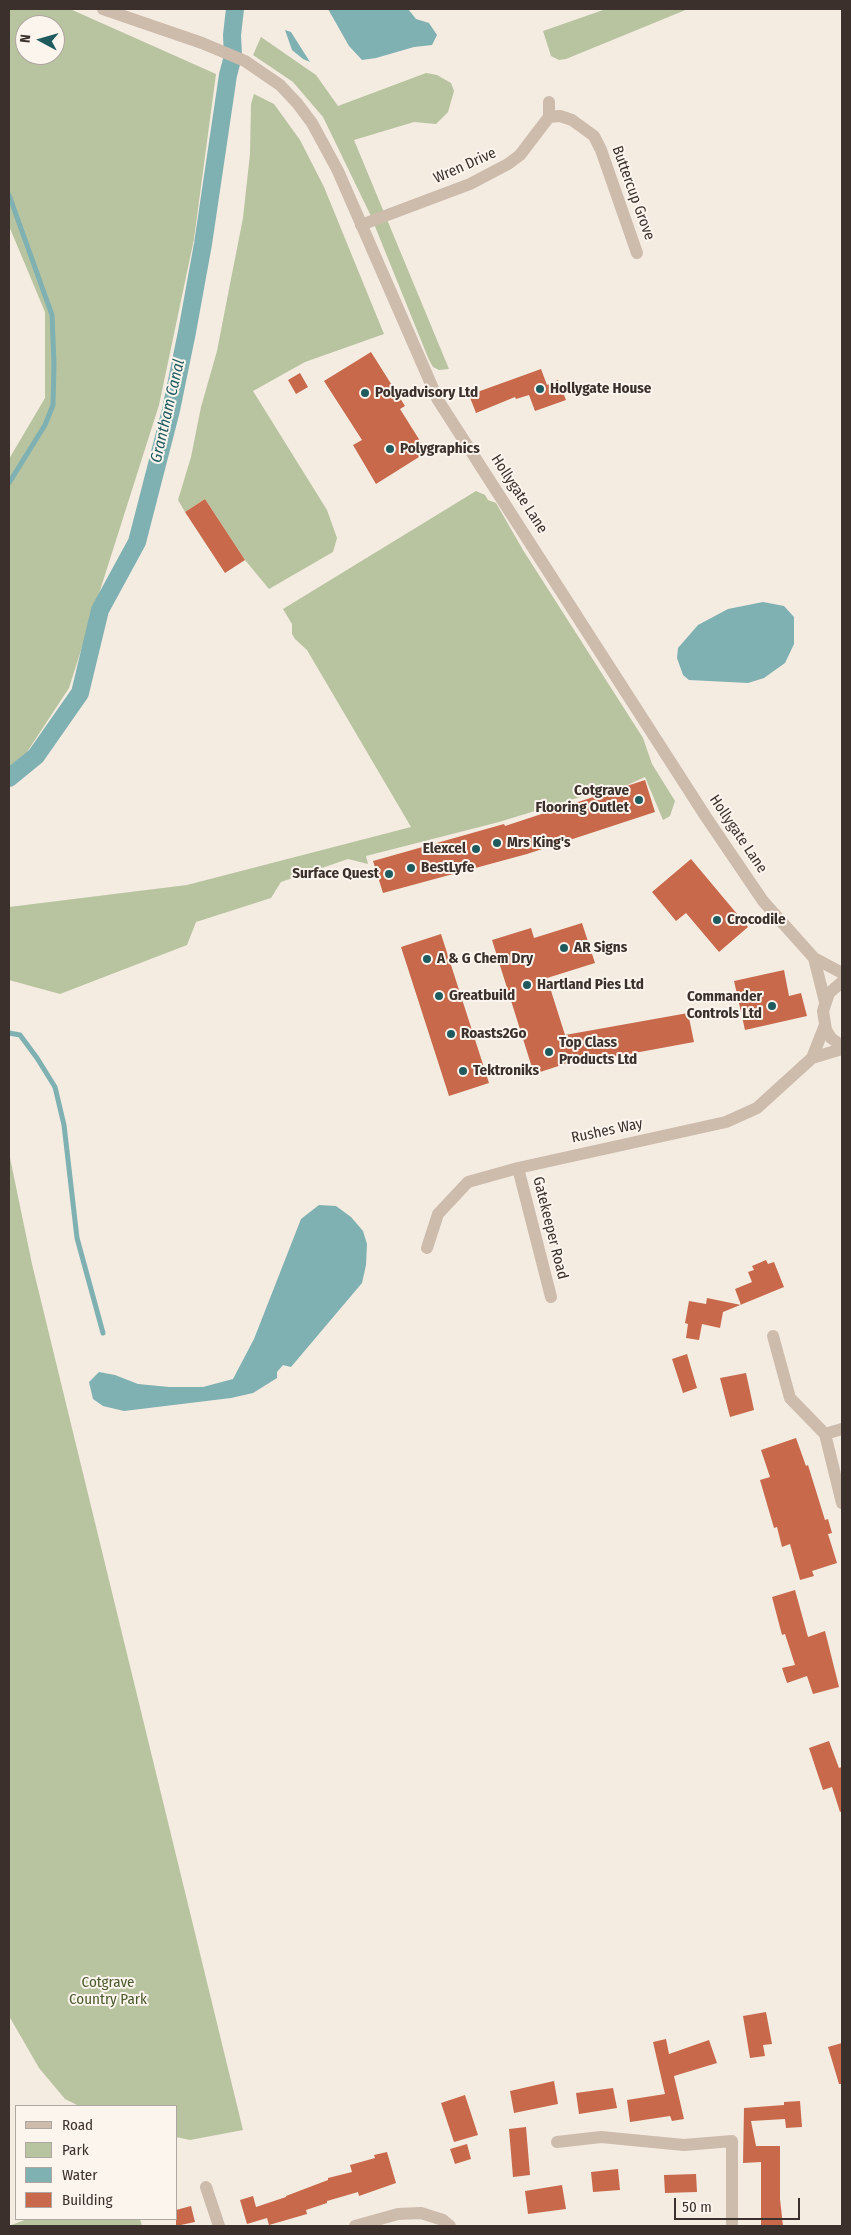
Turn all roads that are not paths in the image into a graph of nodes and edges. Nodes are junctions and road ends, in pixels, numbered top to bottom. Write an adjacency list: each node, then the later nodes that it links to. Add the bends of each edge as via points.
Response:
1 (103, 9): 4 (street, Hollygate Lane, via 222,51 245,61 280,85 312,123 338,171)
2 (549, 102): 3 (street)
3 (549, 117): 4 (street, Wren Drive, via 526,148 508,164 470,184); 5 (street, Buttercup Grove, via 572,120 594,136)
4 (361, 225): 6 (street, Hollygate Lane, via 438,400 706,817 764,901)
5 (637, 253)
6 (814, 958): 7 (street, Hollygate Lane); 9 (street, Hollygate Lane)
7 (842, 973)
8 (842, 982): 9 (street)
9 (825, 1002): 10 (street, Hollygate Lane)
10 (825, 1025): 11 (street, via 831,1038); 12 (street)
11 (842, 1048): 12 (street)
12 (812, 1058): 13 (street, Rushes Way, via 757,1108 726,1122)
13 (518, 1168): 14 (street, Rushes Way, via 468,1182 438,1214); 15 (street, Gatekeeper Road)
14 (427, 1248)
15 (551, 1297)
16 (773, 1336): 18 (street, via 790,1398)
17 (842, 1429): 18 (street)
18 (825, 1434): 19 (street)
19 (842, 1503)
20 (557, 2142): 25 (street, via 601,2137 684,2145 732,2141)
21 (206, 2187): 22 (street)
22 (219, 2226)
23 (355, 2226): 24 (street, via 398,2214 421,2213 443,2220)
24 (450, 2226)
25 (732, 2226)

